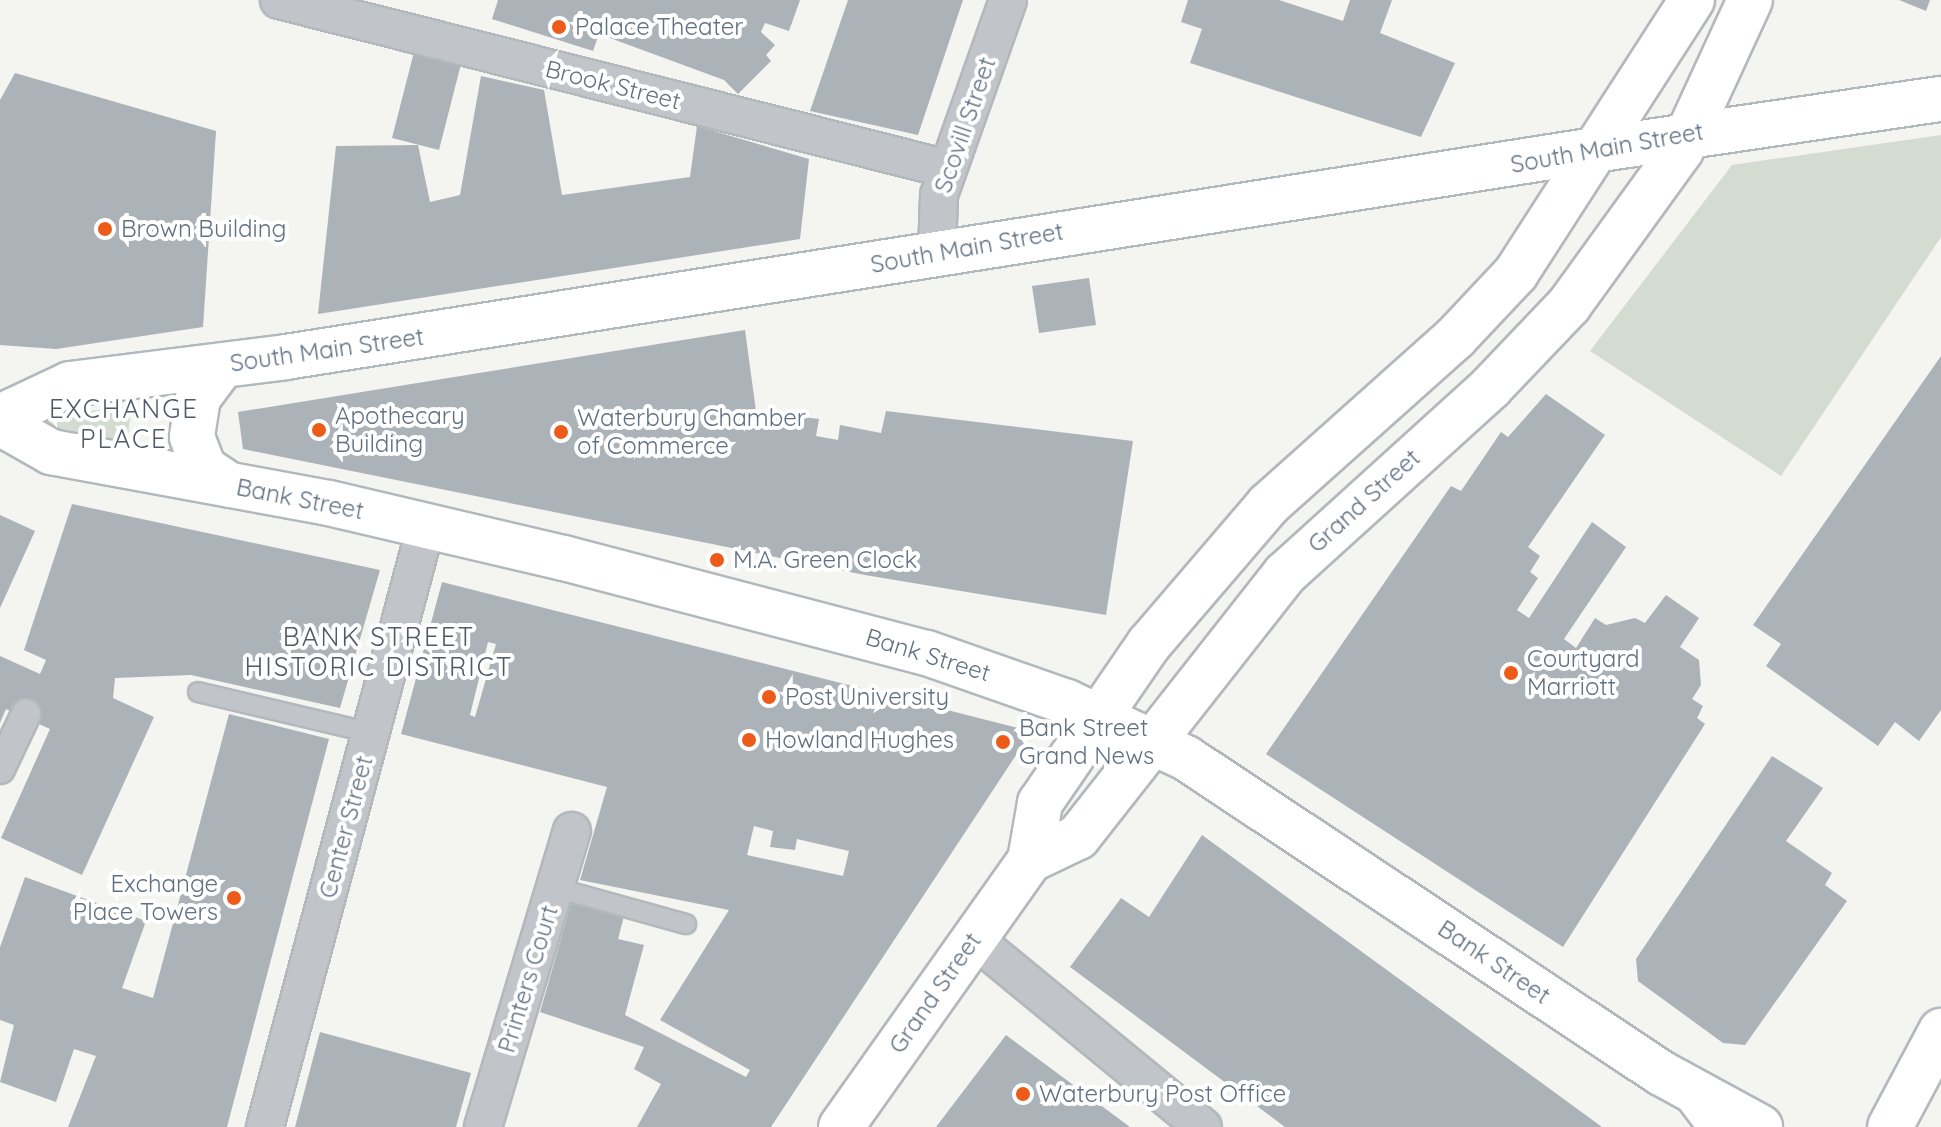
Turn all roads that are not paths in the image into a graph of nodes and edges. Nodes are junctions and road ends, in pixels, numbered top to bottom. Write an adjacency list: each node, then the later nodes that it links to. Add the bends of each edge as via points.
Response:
1 (279, 0): 8 (street, Brook Street)
2 (1008, 0): 8 (street, Scovill Street)
3 (1692, 0): 7 (main road, Grand Street)
4 (1750, 0): 6 (main road, Grand Street)
5 (1941, 99): 6 (main road, South Main Street)
6 (1692, 133): 7 (main road, South Main Street); 18 (main road, Grand Street, via 1569,305 1491,387 1294,565)
7 (1601, 149): 9 (main road, South Main Street); 16 (main road, Grand Street, via 1493,299 1268,505 1191,590)
8 (948, 169): 9 (street, Scovill Street, via 937,205)
9 (937, 253): 10 (main road, South Main Street)
10 (222, 366): 11 (main road, South Main Street, via 70,384); 12 (main road, via 198,398 192,437 204,468)
11 (0, 420): 12 (main road, Bank Street, via 51,452)
12 (229, 485): 13 (main road, Bank Street)
13 (426, 526): 16 (main road, Bank Street, via 927,653); 17 (street, Center Street)
14 (198, 692): 17 (lane)
15 (26, 714): 19 (street)
16 (1099, 715): 18 (main road, Bank Street); 21 (main road, Grand Street, via 1040,803)
17 (371, 733): 27 (street, Center Street)
18 (1151, 739): 21 (main road, Grand Street, via 1078,837); 26 (main road, Bank Street)
19 (0, 769)
20 (572, 831): 22 (street, Printers Court)
21 (1030, 860): 24 (main road, Grand Street)
22 (556, 888): 23 (lane); 28 (street, Printers Court)
23 (686, 924)
24 (974, 939): 29 (main road, Grand Street); 30 (street)
25 (1941, 1031): 32 (main road)
26 (1710, 1110): 31 (main road, Bank Street)
27 (265, 1127)
28 (483, 1127)
29 (841, 1127)
30 (1203, 1127)
31 (1760, 1127)
32 (1890, 1127)

